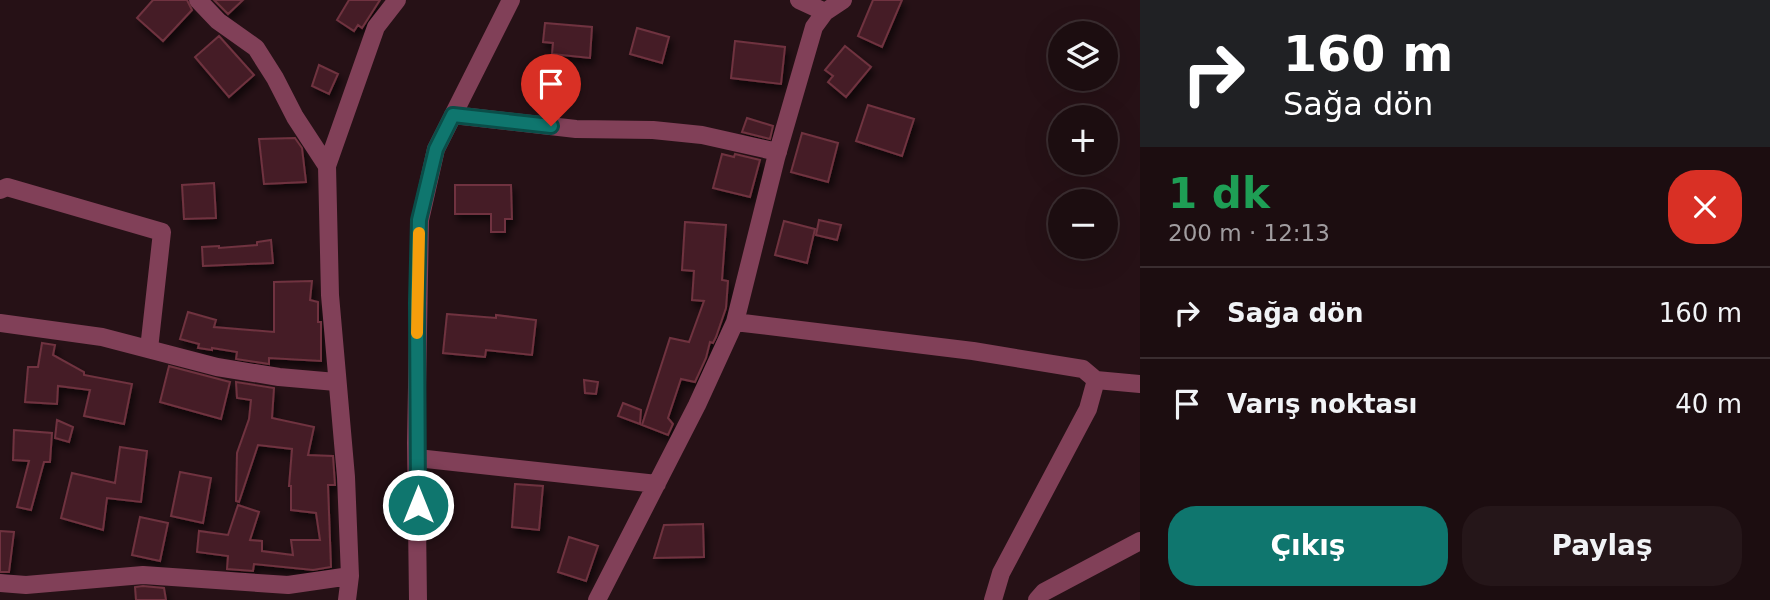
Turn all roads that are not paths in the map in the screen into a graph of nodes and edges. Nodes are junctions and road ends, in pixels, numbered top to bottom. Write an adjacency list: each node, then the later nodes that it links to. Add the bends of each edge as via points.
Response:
1 (198, 0): 9 (street, via 256,48)
2 (397, 0): 9 (street, via 376,27)
3 (512, 0): 7 (street)
4 (799, 0): 6 (street)
5 (843, 0): 6 (street)
6 (825, 12): 8 (street, via 814,27)
7 (453, 115): 8 (street, via 576,129 702,135); 17 (street, via 436,149 419,220)
8 (778, 152): 11 (street)
9 (327, 166): 15 (street)
10 (0, 190): 13 (street, via 7,187 162,232)
11 (735, 322): 14 (street, via 973,351 1083,369); 18 (street)
12 (0, 323): 13 (street, via 102,337)
13 (149, 349): 15 (street, via 217,367)
14 (1096, 380): 16 (street); 26 (street, via 1088,409 1001,573)
15 (336, 382): 20 (street)
16 (1140, 384)
17 (417, 458): 18 (street); 24 (street)
18 (657, 484): 25 (street)
19 (1140, 541): 27 (street)
20 (350, 576): 22 (street, via 288,584 144,575); 23 (street)
21 (0, 583): 22 (street)
22 (24, 592)
23 (347, 600)
24 (418, 600)
25 (597, 600)
26 (993, 600)
27 (1037, 600)

